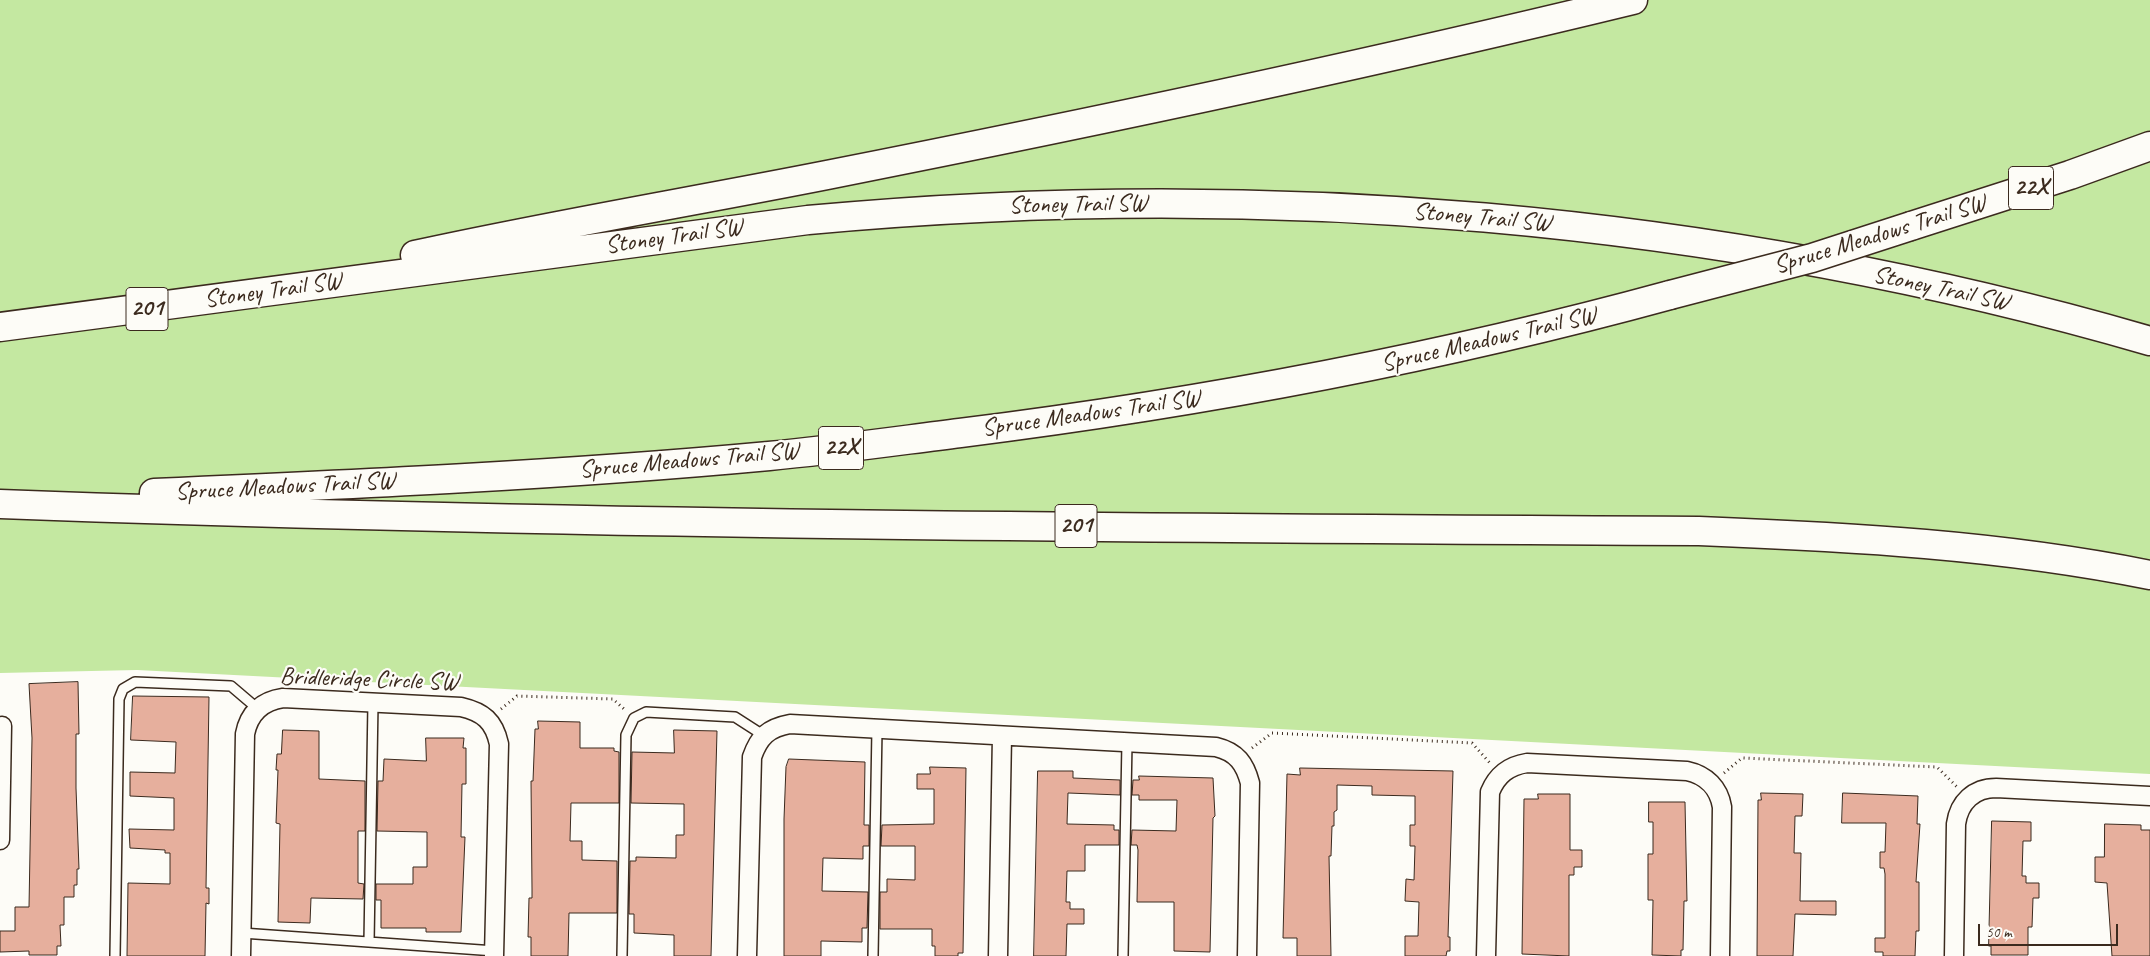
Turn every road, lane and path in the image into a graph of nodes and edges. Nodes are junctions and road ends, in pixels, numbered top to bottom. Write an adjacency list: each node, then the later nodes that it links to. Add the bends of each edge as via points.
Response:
1 (1633, 0): 3 (highway, via 1077,124 824,176 482,240 389,261)
2 (2150, 146): 6 (highway, Spruce Meadows Trail SW / 22X, bridge, via 2070,176 1812,258 1555,326 1448,351 1154,407 771,456 531,474)
3 (293, 288): 4 (highway, Stoney Trail SW / 201); 5 (highway, Stoney Trail SW / 201, via 738,228 891,212 1131,202 1243,203 1483,216 1748,252 1957,291)
4 (0, 327)
5 (2150, 341)
6 (0, 502): 7 (highway, 201, via 266,514 771,523 1699,531 1927,543 2023,554)
7 (2150, 575)
8 (373, 703): 9 (street, Bridleridge Circle SW, via 283,698 267,702); 11 (street, Bridleridge Circle SW, via 461,707 477,711); 26 (lane)
9 (258, 709): 25 (street, Bridleridge Circle SW, via 250,718 246,734); 28 (lane, via 231,686 135,682 123,689 119,699)
10 (634, 718): 11 (path, via 613,699 517,696); 14 (lane, via 646,712 735,717); 30 (lane, via 626,735)
11 (488, 719): 27 (street, Bridleridge Circle SW, via 499,744)
12 (2, 726): 19 (street)
13 (877, 729): 14 (street, via 790,724 770,730); 15 (street); 32 (lane)
14 (763, 736): 31 (street, via 757,742 752,757)
15 (1002, 736): 16 (street); 33 (street)
16 (1127, 742): 17 (street, via 1216,747 1226,749); 34 (lane)
17 (1239, 758): 18 (path, via 1272,733 1472,744); 35 (street, via 1250,783)
18 (1501, 774): 20 (street, via 1519,764 1546,764 1687,772 1700,775); 36 (street, via 1492,785 1489,798)
19 (1, 777): 23 (street)
20 (1711, 784): 22 (path, via 1742,758 1937,768); 37 (street, via 1722,807)
21 (2150, 796): 22 (street, via 1996,788)
22 (1968, 798): 38 (street, via 1960,808 1956,824)
23 (0, 824): 24 (street)
24 (0, 840)
25 (242, 933): 26 (lane); 29 (street, Bridleridge Circle SW)
26 (369, 942): 27 (lane)
27 (494, 954)
28 (115, 956)
29 (241, 956)
30 (622, 956)
31 (747, 956)
32 (873, 956)
33 (998, 956)
34 (1124, 956)
35 (1247, 956)
36 (1486, 956)
37 (1720, 956)
38 (1954, 956)

